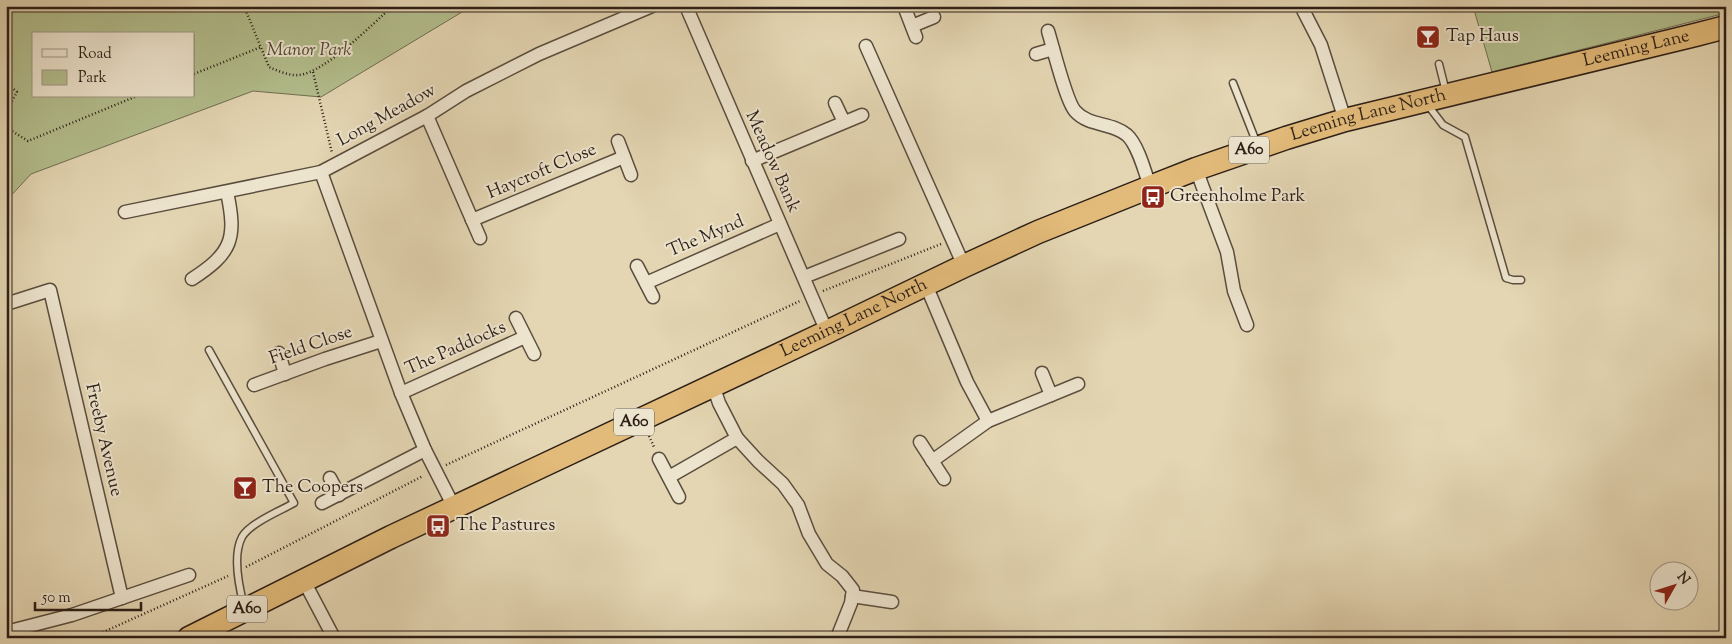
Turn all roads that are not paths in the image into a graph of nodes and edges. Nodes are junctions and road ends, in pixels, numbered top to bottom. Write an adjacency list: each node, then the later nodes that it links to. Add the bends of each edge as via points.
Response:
1 (652, 6): 18 (street, Long Meadow, via 539,54 466,91)
2 (686, 6): 24 (street, Meadow Bank)
3 (904, 6): 5 (street, via 914,31)
4 (1301, 6): 19 (street, via 1321,45)
5 (934, 17)
6 (1726, 27): 12 (highway, Leeming Lane / A60)
7 (1048, 31): 9 (street)
8 (866, 46): 36 (street)
9 (1053, 49): 10 (street); 28 (street, via 1074,110 1087,121 1126,134 1138,153)
10 (1036, 54)
11 (1440, 64): 14 (lane)
12 (1546, 72): 14 (highway, Leeming Lane North / A60)
13 (1233, 83): 22 (lane)
14 (1447, 96): 15 (highway, Leeming Lane North / A60)
15 (1425, 101): 19 (highway, Leeming Lane North / A60); 39 (lane, via 1443,125 1465,137 1506,278)
16 (835, 103): 20 (street)
17 (862, 115): 20 (street)
18 (427, 116): 26 (street, Long Meadow); 31 (street, Haycroft Close)
19 (1345, 120): 22 (highway, Leeming Lane North / A60)
20 (844, 122): 24 (street)
21 (618, 141): 23 (street)
22 (1258, 147): 25 (highway, Leeming Lane North / A60)
23 (624, 157): 27 (street); 31 (street, Haycroft Close)
24 (752, 161): 32 (street, Meadow Bank)
25 (1196, 169): 28 (highway, Leeming Lane North / A60); 45 (street, via 1227,252 1234,291)
26 (321, 172): 29 (street, Long Meadow); 48 (street)
27 (631, 175)
28 (1150, 187): 36 (highway, Leeming Lane North / A60)
29 (227, 192): 30 (street, Long Meadow); 38 (street, via 232,231 226,250)
30 (125, 212)
31 (472, 220): 33 (street, Haycroft Close)
32 (780, 224): 37 (street, Meadow Bank); 40 (street, The Mynd)
33 (480, 238)
34 (899, 239): 37 (street)
35 (637, 266): 40 (street)
36 (964, 266): 41 (highway, Leeming Lane North / A60)
37 (804, 277): 46 (street, Meadow Bank)
38 (192, 280)
39 (1520, 280)
40 (646, 283): 42 (street)
41 (926, 285): 46 (highway, Leeming Lane North / A60); 59 (street, via 967,382)
42 (653, 298)
43 (6, 304): 75 (street, Freeby Avenue, via 50,290)
44 (516, 318): 47 (street)
45 (1247, 325)
46 (827, 332): 56 (highway, Leeming Lane North / A60)
47 (525, 337): 51 (street); 57 (street, The Paddocks)
48 (381, 341): 52 (street, Field Close); 57 (street)
49 (209, 350): 77 (lane, via 294,503 249,530 242,538 237,572)
50 (279, 353): 52 (street)
51 (534, 354)
52 (286, 374): 55 (street, Field Close)
53 (1042, 374): 58 (street)
54 (1078, 384): 58 (street)
55 (254, 385)
56 (713, 385): 60 (street); 71 (highway, Leeming Lane North / A60)
57 (401, 393): 62 (street)
58 (1051, 395): 59 (street)
59 (988, 421): 64 (street)
60 (737, 438): 65 (street); 74 (street, via 783,484 798,505 809,534 827,564 853,590)
61 (920, 442): 64 (street)
62 (425, 450): 68 (street); 71 (street)
63 (659, 459): 65 (street)
64 (932, 461): 67 (street)
65 (668, 477): 69 (street)
66 (330, 478): 68 (street)
67 (944, 480)
68 (339, 495): 70 (street)
69 (679, 497)
70 (322, 503)
71 (454, 507): 73 (highway, Leeming Lane North / A60)
72 (189, 575): 75 (street)
73 (304, 581): 77 (highway, Leeming Lane North / A60); 80 (street)
74 (852, 596): 76 (street); 81 (street)
75 (122, 598): 78 (street)
76 (892, 602)
77 (245, 610): 79 (highway, Leeming Lane North / A60)
78 (10, 634)
79 (189, 638)
80 (334, 638)
81 (837, 638)

